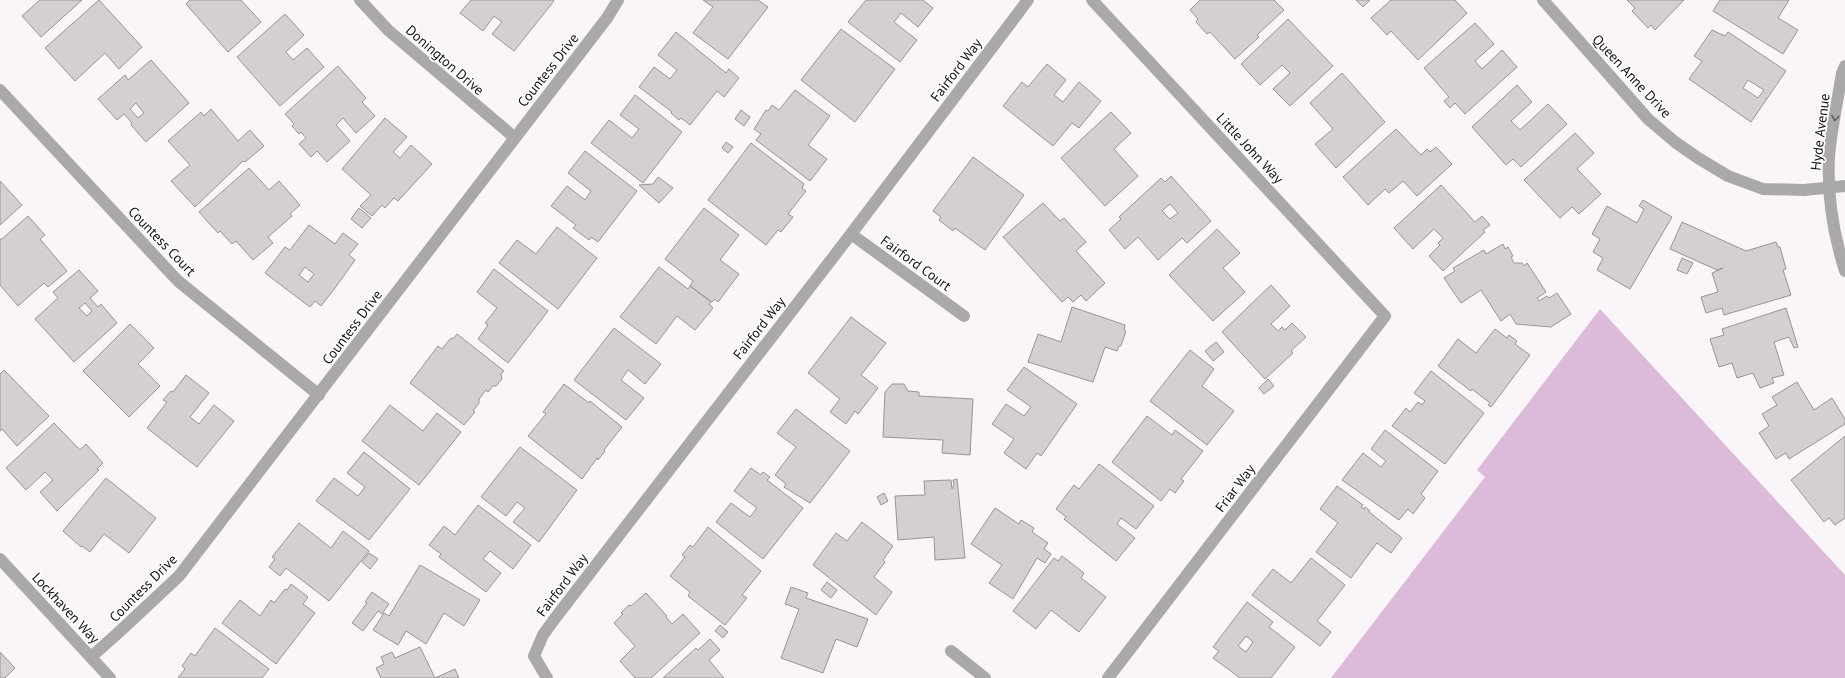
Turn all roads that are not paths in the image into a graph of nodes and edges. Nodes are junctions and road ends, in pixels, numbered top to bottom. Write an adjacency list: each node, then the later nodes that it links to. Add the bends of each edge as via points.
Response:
1 (360, 0): 8 (street, Donington Drive, via 388,30)
2 (618, 0): 8 (street, Countess Drive)
3 (1028, 0): 11 (street, Fairford Way)
4 (1092, 0): 14 (street, Little John Way)
5 (1543, 0): 10 (street, Queen Anne Drive, via 1648,119 1698,158 1728,176 1763,189)
6 (1845, 66): 10 (street, Hyde Avenue, one-way to 10, via 1829,156)
7 (0, 90): 15 (street, Countess Court, via 178,281)
8 (515, 138): 15 (street, Countess Drive)
9 (1845, 186): 10 (street, Queen Anne Drive)
10 (1830, 188): 12 (street, Hyde Avenue, via 1833,221)
11 (851, 234): 13 (street, Fairford Court); 20 (street, Fairford Way, via 548,629 534,656)
12 (1845, 271)
13 (964, 316)
14 (1385, 316): 22 (street, Friar Way)
15 (319, 395): 18 (street, Countess Drive, via 178,576)
16 (0, 559): 18 (street, Lockhaven Way)
17 (951, 651): 21 (street)
18 (91, 657): 19 (street, Lockhaven Way)
19 (110, 678)
20 (547, 678)
21 (985, 678)
22 (1108, 678)

